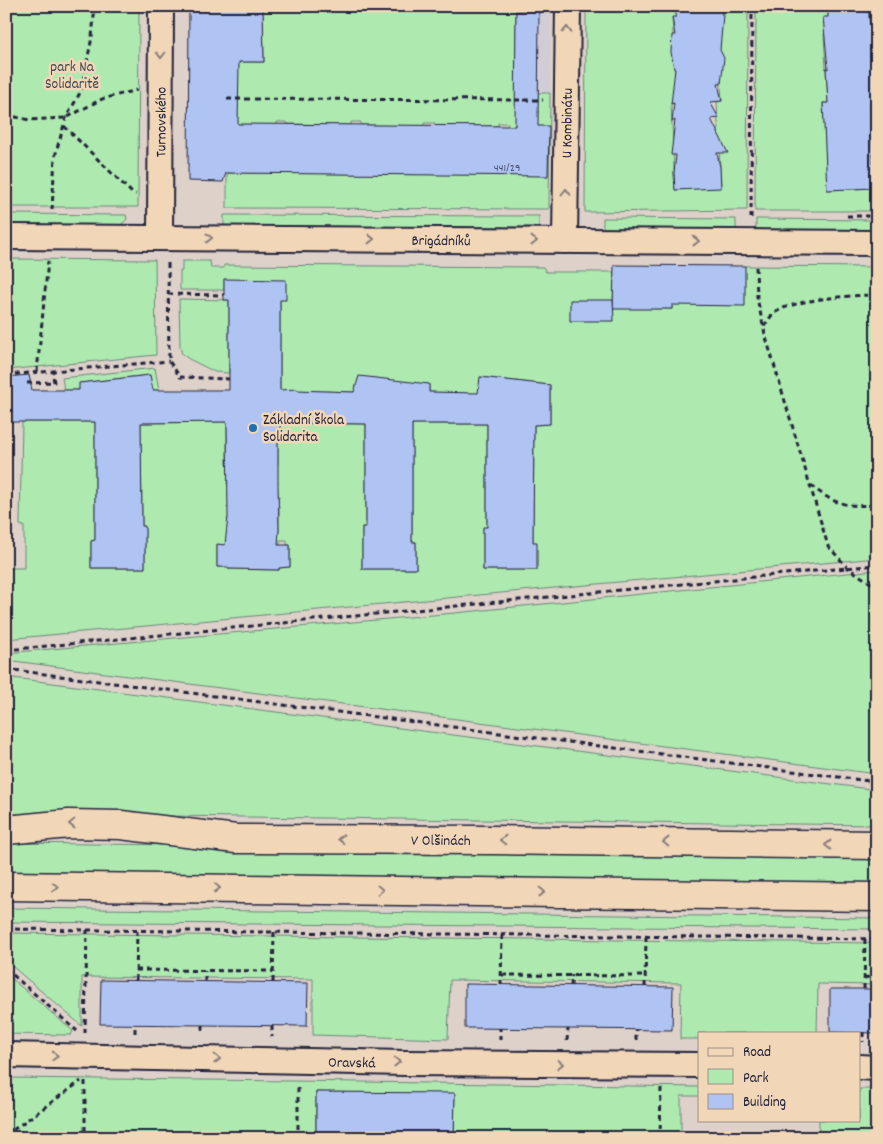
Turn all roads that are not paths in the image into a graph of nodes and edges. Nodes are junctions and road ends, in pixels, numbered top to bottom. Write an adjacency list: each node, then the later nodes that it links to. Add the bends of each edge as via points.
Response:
1 (162, 6): 4 (street, Turnovského, one-way to 4)
2 (568, 6): 5 (street, U Kombinátu, one-way to 2)
3 (6, 237): 4 (street, Brigádníků)
4 (164, 238): 5 (street, Brigádníků, one-way to 5)
5 (565, 241): 6 (street, Brigádníků, one-way to 6)
6 (877, 243)
7 (6, 830): 8 (main road, V Olšinách, one-way to 7, via 236,839 120,825 69,824)
8 (877, 845)
9 (6, 886): 10 (main road, one-way to 10)
10 (877, 897)
11 (6, 1055): 12 (street, Oravská, one-way to 12)
12 (698, 1065)
13 (860, 1068): 14 (street)
14 (877, 1068)

